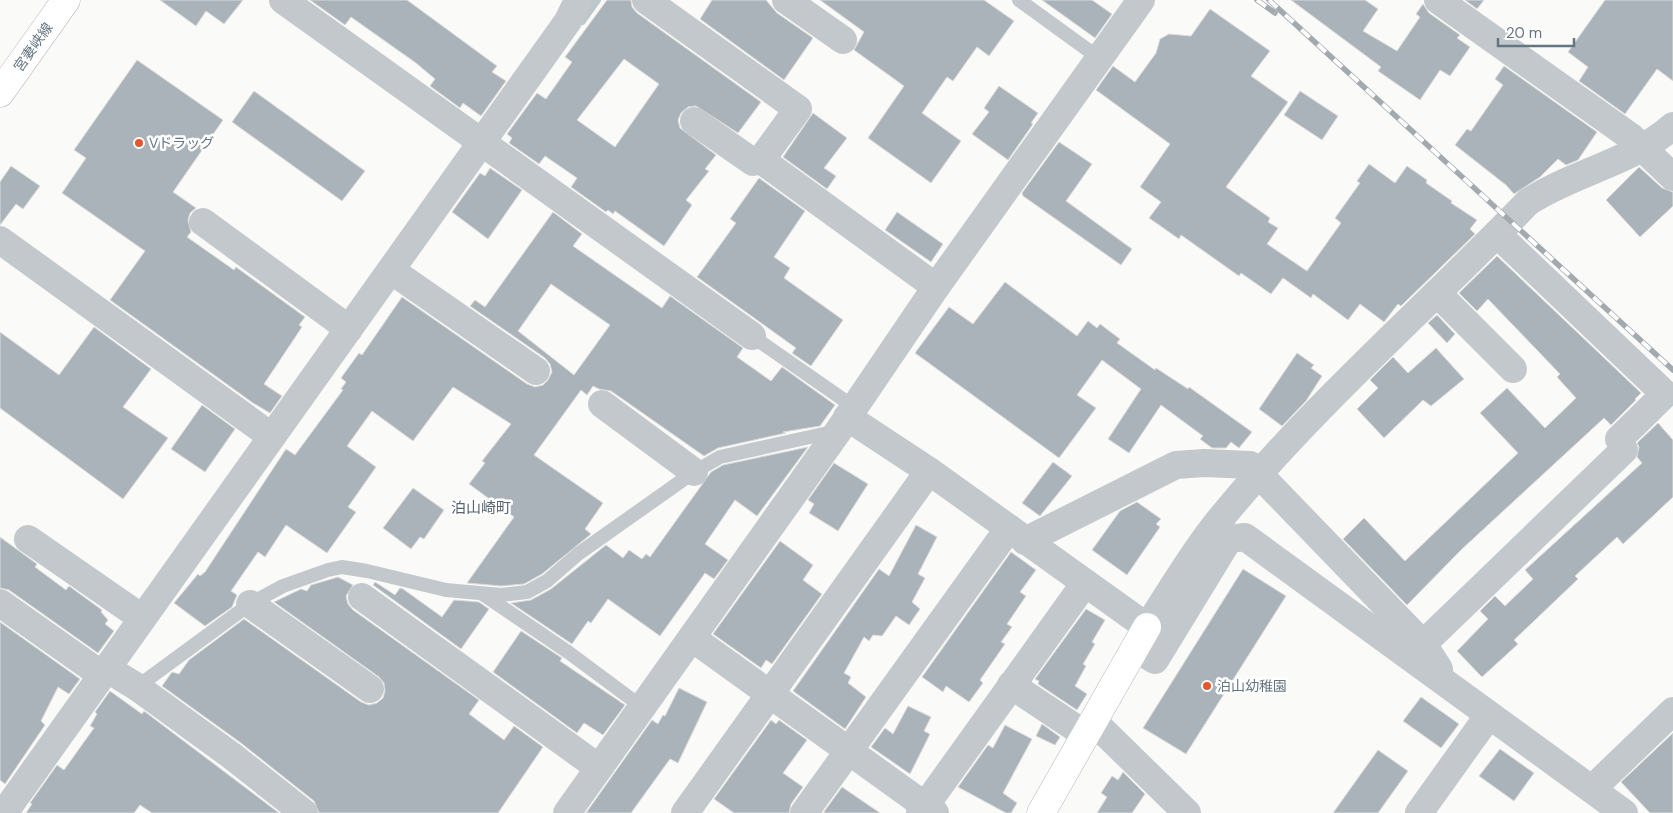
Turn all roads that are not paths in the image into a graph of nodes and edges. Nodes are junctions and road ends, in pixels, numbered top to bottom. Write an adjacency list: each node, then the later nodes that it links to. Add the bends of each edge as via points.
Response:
1 (66, 0): 11 (street, 宮妻峡線)
2 (283, 0): 14 (street)
3 (646, 0): 16 (street, via 798,109)
4 (786, 0): 9 (street)
5 (1019, 0): 10 (lane)
6 (1141, 0): 10 (street)
7 (1438, 0): 15 (street)
8 (570, 3): 14 (street, via 568,21)
9 (844, 40)
10 (1099, 58): 22 (street)
11 (0, 93)
12 (694, 121): 16 (street, via 753,162)
13 (1673, 126): 15 (street)
14 (488, 147): 21 (street); 25 (street)
15 (1643, 147): 17 (street); 19 (street, via 1603,168 1543,192 1528,202)
16 (761, 160): 22 (street)
17 (1673, 177)
18 (204, 222): 24 (street)
19 (1497, 234): 23 (street); 44 (street, via 1666,394 1622,445)
20 (0, 240): 30 (street)
21 (392, 271): 24 (street); 27 (street)
22 (936, 286): 29 (street)
23 (1437, 293): 26 (street); 33 (street)
24 (349, 329): 30 (street)
25 (752, 336): 29 (lane)
26 (1513, 369)
27 (536, 371)
28 (602, 404): 32 (street)
29 (847, 418): 31 (street); 32 (lane, via 720,458); 42 (street)
30 (270, 436): 41 (street)
31 (929, 471): 34 (street); 49 (street)
32 (694, 472): 37 (lane, via 578,554 547,581 527,592)
33 (1260, 474): 34 (street, via 1250,465 1176,465); 43 (street, via 1216,524); 44 (street)
34 (1017, 534): 36 (street); 54 (street)
35 (28, 539): 41 (street)
36 (1085, 583): 43 (street); 47 (street)
37 (482, 593): 40 (lane, via 446,590 342,568 290,583); 50 (lane)
38 (362, 597): 55 (street)
39 (0, 603): 45 (street)
40 (250, 604): 45 (lane); 48 (street)
41 (142, 618): 45 (street)
42 (692, 638): 49 (street); 50 (street)
43 (1141, 638): 46 (street, via 1155,660 1229,539 1246,537); 53 (street)
44 (1423, 644): 46 (street)
45 (115, 675): 58 (street); 59 (street, via 232,756)
46 (1447, 684): 52 (street)
47 (1011, 686): 53 (street); 57 (street)
48 (370, 689)
49 (770, 695): 54 (street); 61 (street)
50 (642, 707): 55 (street)
51 (1673, 711): 56 (street)
52 (1489, 715): 56 (street); 65 (street)
53 (1090, 728): 63 (street); 64 (street)
54 (848, 751): 57 (street); 62 (street)
55 (599, 768): 60 (street)
56 (1605, 804)
57 (927, 811)
58 (4, 813)
59 (304, 813)
60 (567, 813)
61 (685, 813)
62 (804, 813)
63 (1041, 813)
64 (1187, 813)
65 (1419, 813)

